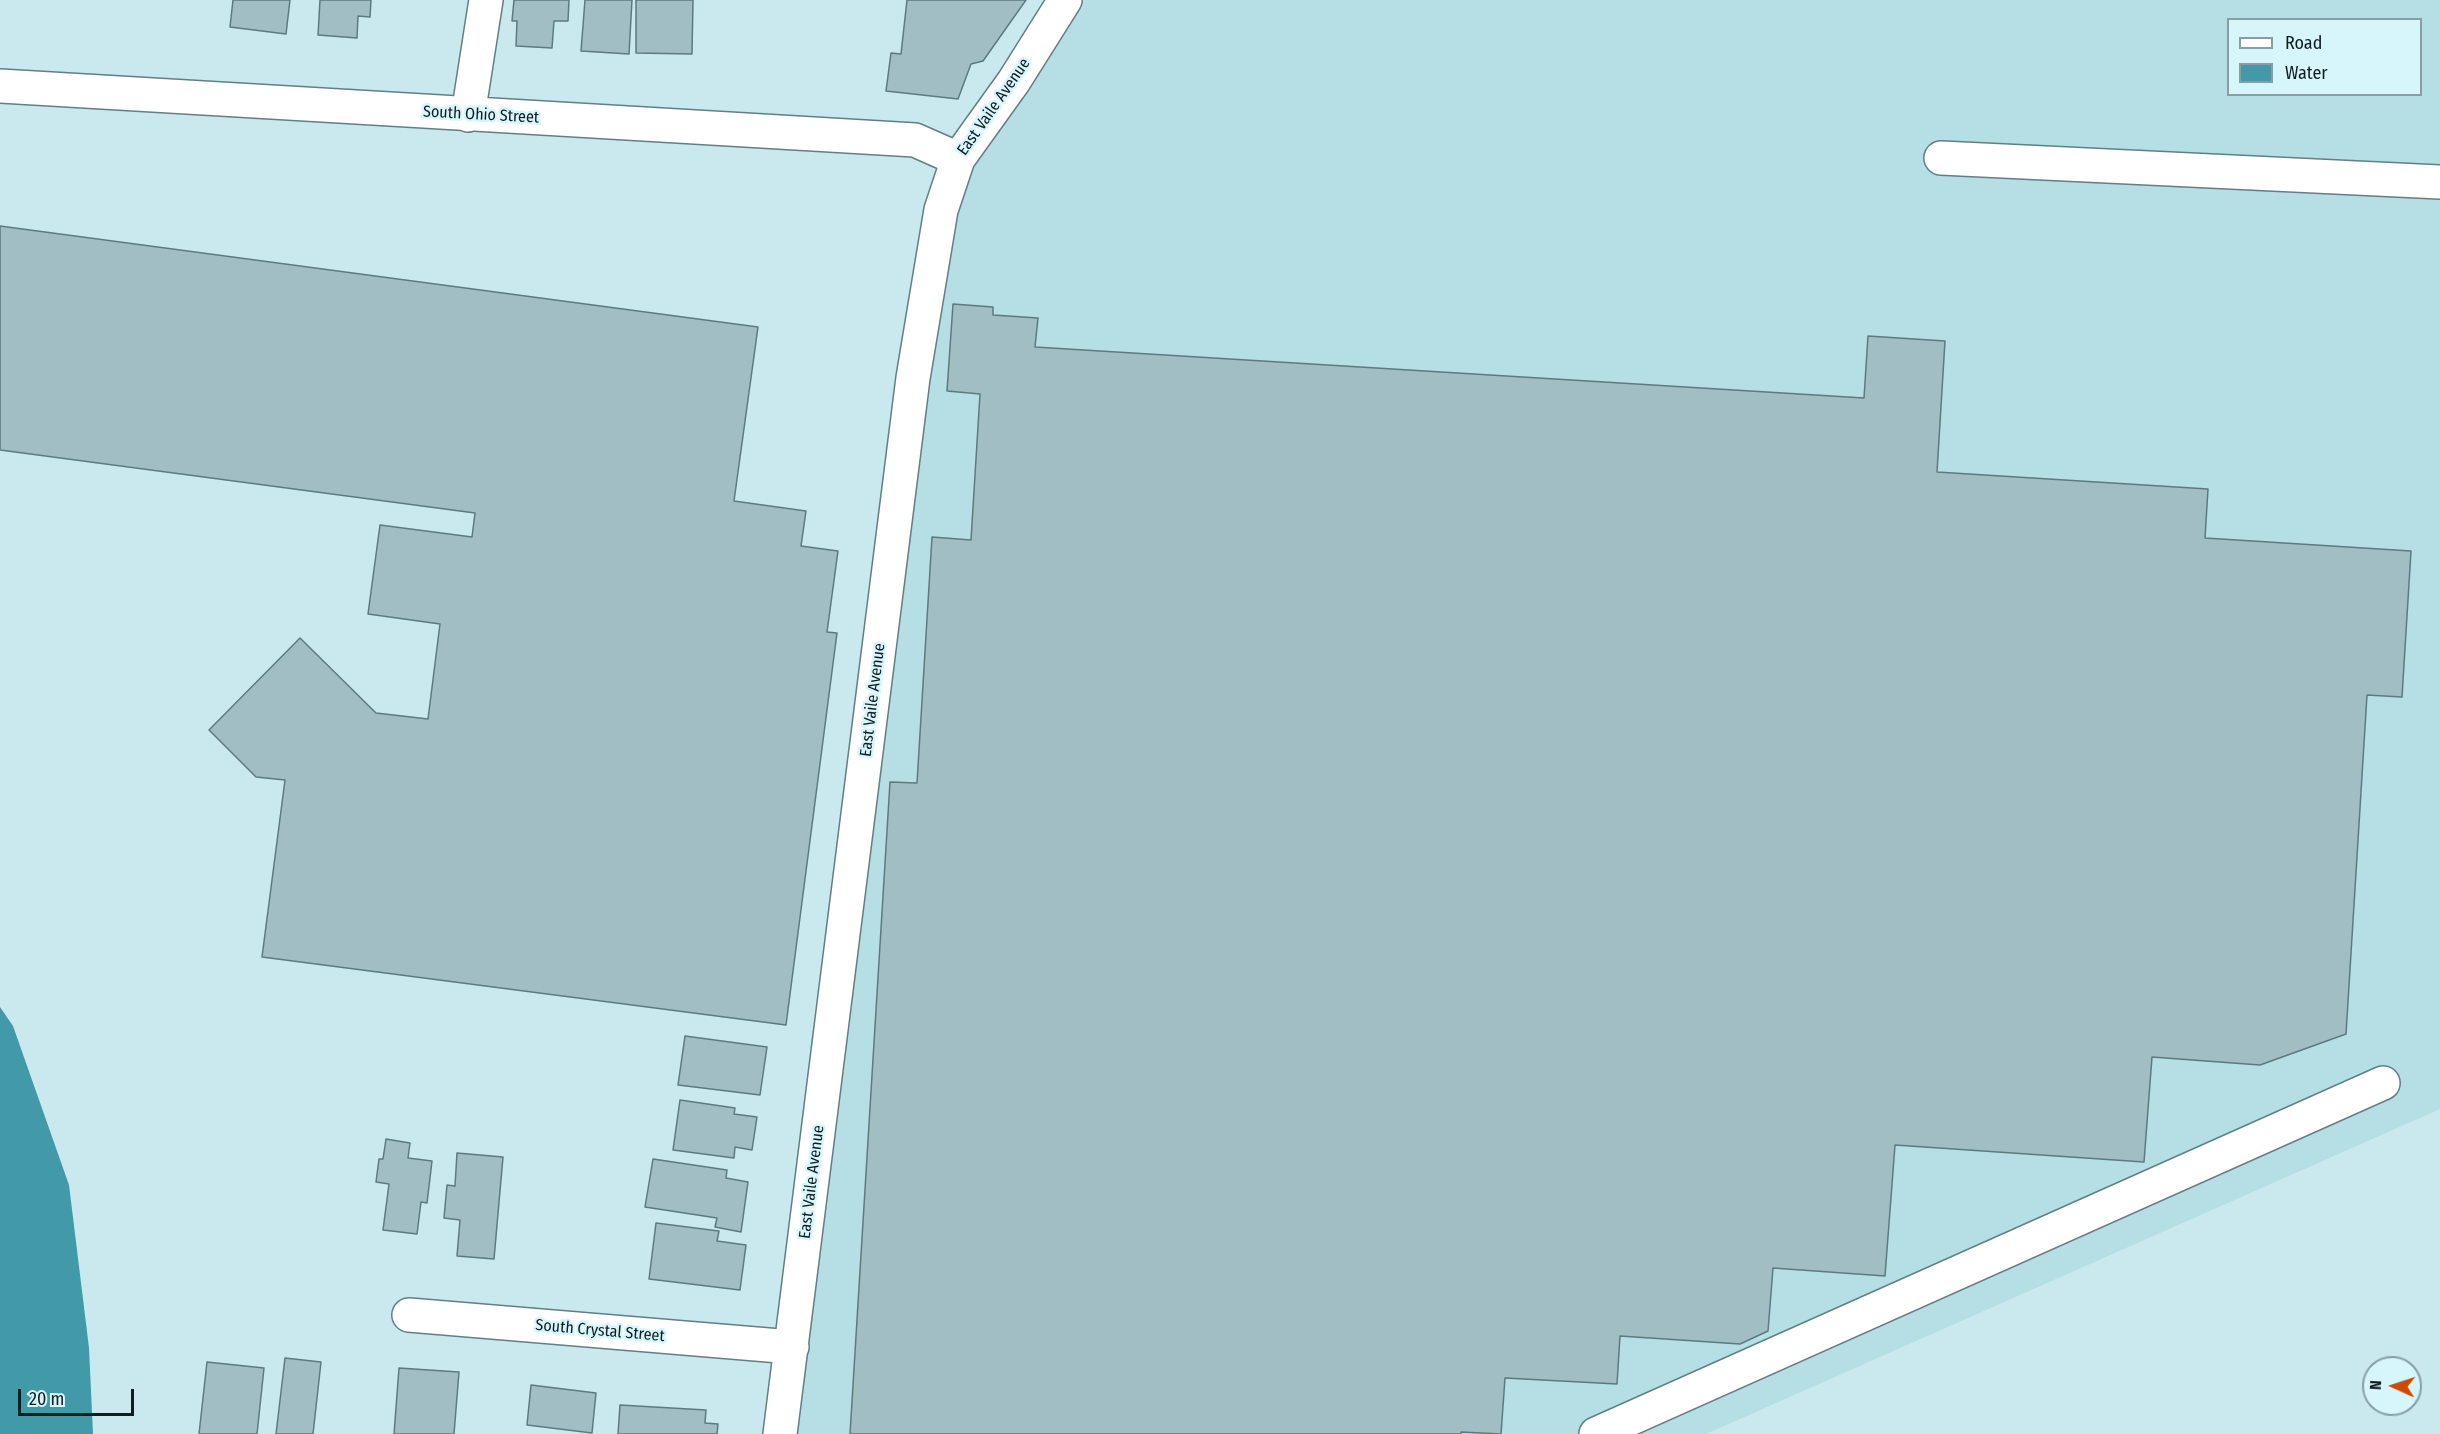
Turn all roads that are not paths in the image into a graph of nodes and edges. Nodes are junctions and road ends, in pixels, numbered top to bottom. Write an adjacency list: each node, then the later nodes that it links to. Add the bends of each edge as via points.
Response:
1 (486, 0): 4 (street)
2 (1065, 0): 6 (street, East Vaile Avenue)
3 (0, 86): 4 (street, South Ohio Street)
4 (468, 115): 6 (street, South Ohio Street, via 915,140)
5 (1941, 158): 7 (street)
6 (958, 159): 10 (street, East Vaile Avenue, via 941,210 913,378)
7 (2440, 182)
8 (2384, 1083): 12 (street)
9 (409, 1315): 10 (street, South Crystal Street)
10 (792, 1347): 11 (street, East Vaile Avenue)
11 (780, 1434)
12 (1596, 1434)

